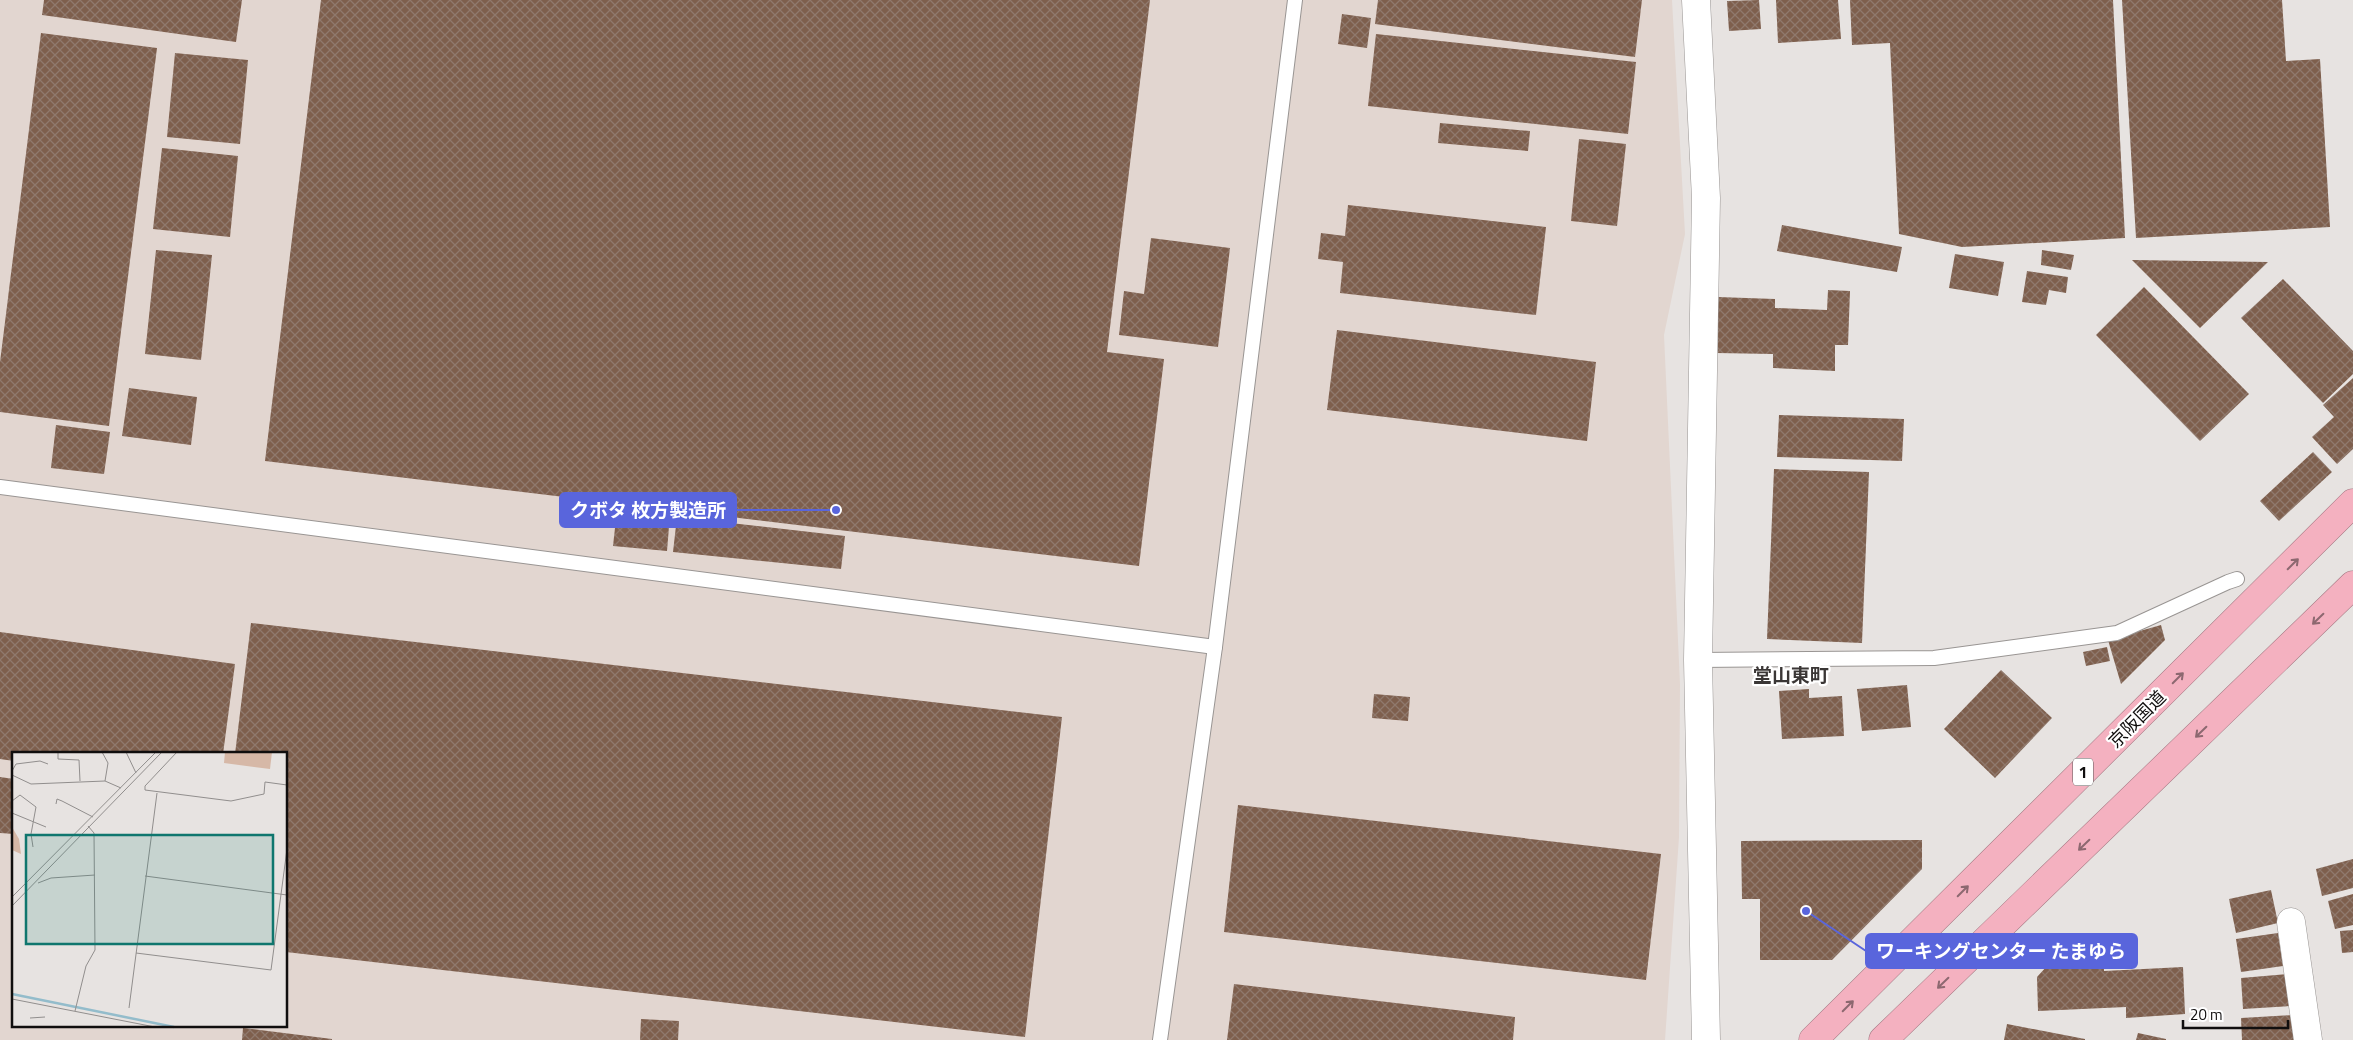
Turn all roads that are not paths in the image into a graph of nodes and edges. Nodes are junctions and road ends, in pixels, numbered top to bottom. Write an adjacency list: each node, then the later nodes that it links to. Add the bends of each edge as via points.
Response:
1 (1295, 0): 7 (lane)
2 (1696, 0): 8 (street, via 1706,198)
3 (0, 487): 7 (lane)
4 (2353, 503): 12 (highway, 京阪国道 / 1, one-way to 4)
5 (2238, 579): 8 (lane, via 2117,633 1934,658)
6 (2353, 585): 13 (highway, one-way to 13)
7 (1215, 647): 10 (lane)
8 (1698, 660): 11 (street)
9 (2291, 922): 14 (street)
10 (1160, 1040)
11 (1706, 1040)
12 (1813, 1040)
13 (1883, 1040)
14 (2308, 1040)

